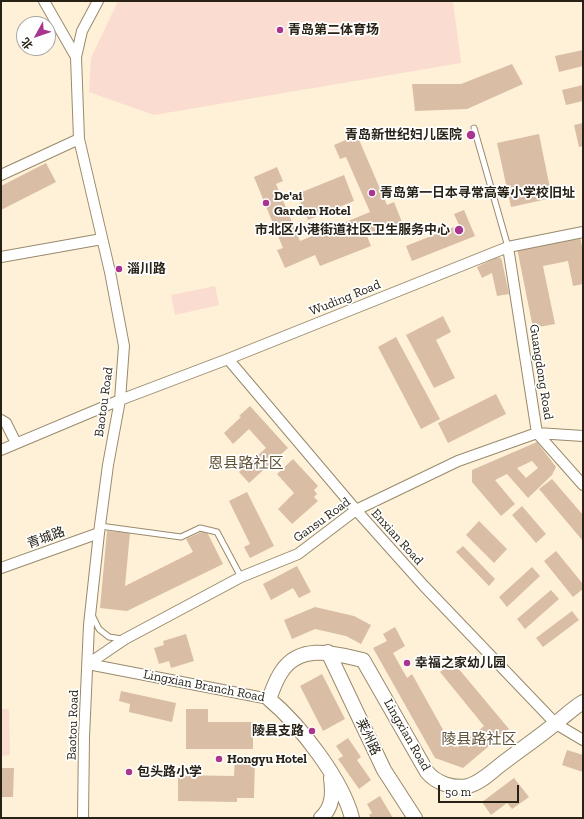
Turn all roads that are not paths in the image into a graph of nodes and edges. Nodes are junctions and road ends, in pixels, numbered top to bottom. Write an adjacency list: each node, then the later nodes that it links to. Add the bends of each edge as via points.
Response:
1 (44, 1): 3 (street, Baotou Road)
2 (98, 1): 3 (street, via 82,31)
3 (76, 56): 5 (street, Baotou Road)
4 (474, 128): 9 (lane)
5 (79, 139): 6 (street); 8 (street, Baotou Road)
6 (1, 175)
7 (583, 232): 9 (street, Wuding Road)
8 (102, 239): 10 (street); 12 (street, Baotou Road, via 124,346)
9 (508, 247): 11 (street, Wuding Road); 14 (street, Guangdong Road)
10 (1, 257)
11 (228, 359): 12 (street, Wuding Road); 19 (street, Enxian Road)
12 (120, 400): 16 (street, Wuding Road); 20 (street, Baotou Road)
13 (1, 420): 16 (street, via 6,423)
14 (537, 433): 15 (street, Gansu Road); 18 (street, Guangdong Road); 19 (street, Gansu Road, via 458,461)
15 (583, 436)
16 (16, 443): 17 (street, Wuding Road)
17 (1, 450)
18 (583, 485)
19 (356, 510): 22 (street, Gansu Road, via 298,554); 29 (street, Enxian Road, via 424,586)
20 (100, 530): 21 (street, 青城路); 22 (lane, via 181,537 200,528 217,532); 23 (street, Baotou Road)
21 (1, 568)
22 (241, 577): 24 (street, Gansu Road)
23 (90, 612): 24 (lane, via 99,629 109,638); 26 (street, Baotou Road)
24 (125, 639): 26 (street, Gansu Road)
25 (328, 652): 27 (street, Lingxian Road, via 309,653 291,661 276,681); 29 (street, Lingxian Road, via 363,660 427,772 441,783 458,786 475,783); 35 (street, 莱州路, via 384,770)
26 (88, 664): 27 (street, Lingxian Branch Road); 32 (street, Baotou Road)
27 (269, 699): 31 (street, Lingxian Branch Road, via 288,716)
28 (583, 702): 29 (street, Lingxian Road)
29 (556, 724): 30 (street, Enxian Road)
30 (583, 740)
31 (330, 772): 33 (street, via 333,795 330,806); 34 (street, Lingxian Branch Road, via 349,806)
32 (83, 818)
33 (321, 818)
34 (352, 818)
35 (415, 818)

